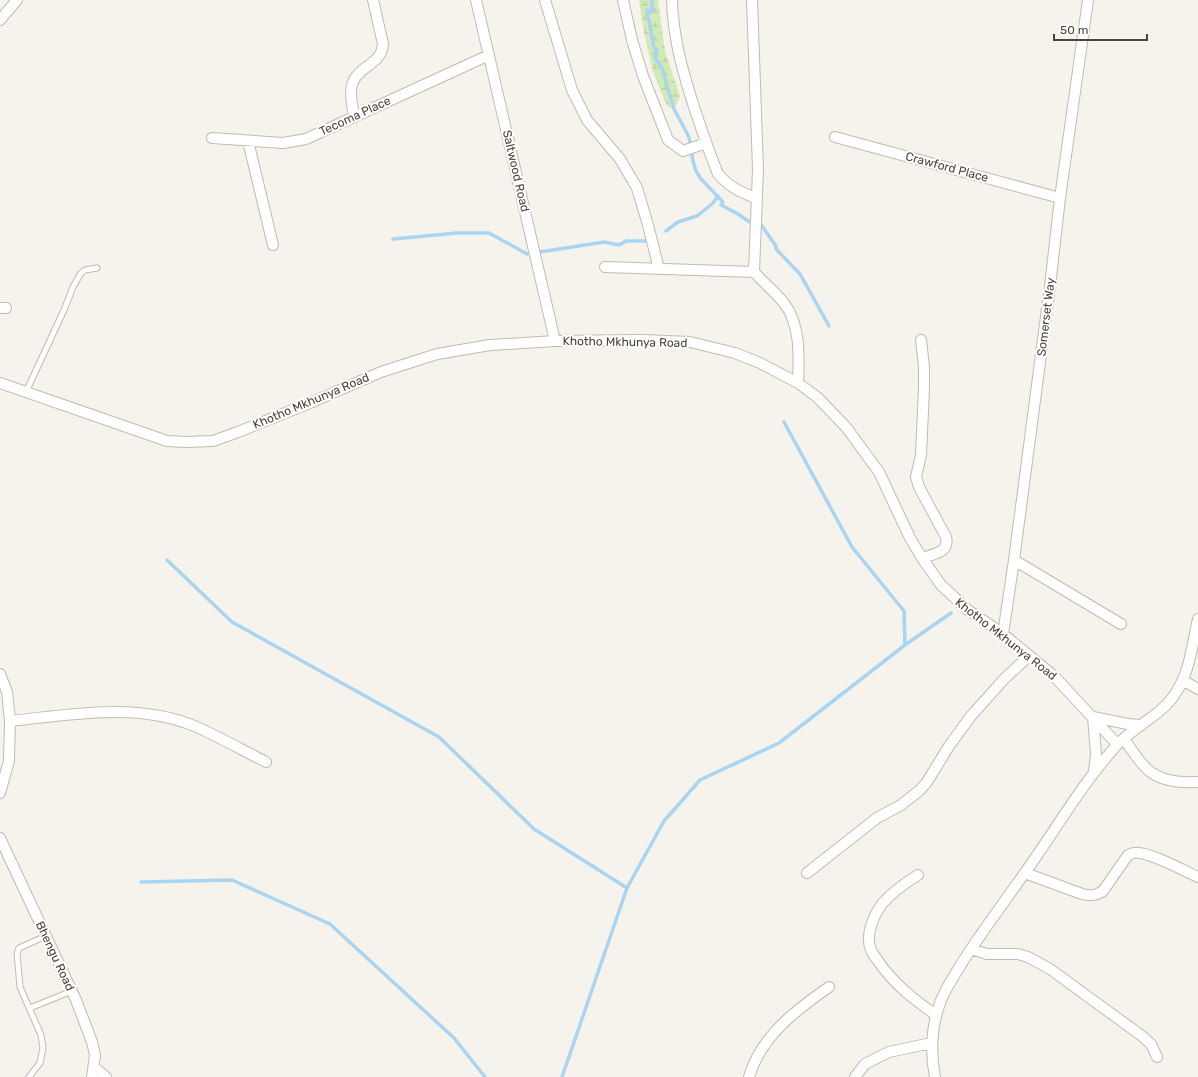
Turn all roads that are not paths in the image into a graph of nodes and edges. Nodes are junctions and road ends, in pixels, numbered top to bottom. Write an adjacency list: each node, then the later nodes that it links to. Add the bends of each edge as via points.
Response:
1 (17, 0): 9 (street)
2 (373, 0): 11 (street, via 383,50 378,59 355,78 351,93)
3 (476, 0): 10 (street, Saltwood Road)
4 (545, 0): 21 (street, via 572,90 587,120 620,159 637,188)
5 (623, 0): 15 (street, via 643,76 668,140 684,151)
6 (672, 0): 15 (street, via 677,51)
7 (752, 0): 16 (street, via 758,169)
8 (1088, 0): 17 (street, Somerset Way)
9 (0, 20)
10 (489, 55): 11 (street, Tecoma Place); 24 (street, Saltwood Road)
11 (354, 117): 14 (street, Tecoma Place, via 306,138 283,143)
12 (835, 137): 17 (street, Crawford Place)
13 (212, 138): 14 (street, Tecoma Place)
14 (248, 141): 18 (street)
15 (702, 145): 16 (street, via 718,174 728,185)
16 (756, 198): 22 (street)
17 (1060, 198): 29 (street, Somerset Way)
18 (274, 245)
19 (606, 267): 21 (street)
20 (97, 268): 27 (lane, via 85,270 79,278)
21 (659, 269): 22 (street)
22 (754, 272): 26 (street, via 784,304 794,324 799,348)
23 (921, 340): 28 (street, via 924,388 921,455 916,477 947,543 946,548 940,552)
24 (555, 341): 26 (street, Khotho Mkhunya Road, via 690,342 741,356); 27 (street, Khotho Mkhunya Road, via 490,345 418,359 213,441 166,441)
25 (0, 383): 27 (street, Khotho Mkhunya Road)
26 (798, 383): 28 (street, Khotho Mkhunya Road, via 817,397 846,427 879,472)
27 (26, 392)
28 (922, 558): 32 (street, Khotho Mkhunya Road, via 941,585 968,610)
29 (1014, 560): 31 (street); 32 (street, Somerset Way)
30 (1198, 619): 35 (street)
31 (1121, 624)
32 (1003, 634): 33 (street, Khotho Mkhunya Road)
33 (1030, 656): 37 (street, Khotho Mkhunya Road, via 1054,676); 46 (street, via 1005,678 971,716 920,790 901,805 877,818)
34 (0, 674): 38 (street, via 7,692)
35 (1184, 681): 36 (street); 39 (street, via 1165,707)
36 (1198, 689)
37 (1093, 716): 39 (street); 40 (street, Khotho Mkhunya Road); 42 (street, via 1096,754)
38 (10, 721): 41 (street, via 106,711 159,715 192,725); 44 (street, via 9,761)
39 (1140, 725): 40 (street)
40 (1120, 742): 42 (street); 43 (street, Khotho Mkhunya Road, via 1148,770 1165,779 1175,782)
41 (266, 762)
42 (1094, 772): 47 (street)
43 (1198, 782)
44 (0, 793)
45 (0, 838): 50 (street, Bhengu Road)
46 (807, 873)
47 (1025, 873): 49 (street, via 1082,894 1098,895 1128,855 1134,852 1153,856); 51 (street)
48 (918, 875): 55 (street, via 882,904 871,926 869,939 871,950 893,980 910,997)
49 (1198, 877)
50 (46, 936): 53 (street, Bhengu Road); 54 (lane, via 17,950 20,987)
51 (970, 949): 55 (street, via 945,991); 57 (street, via 987,954 1018,954 1050,968 1142,1036 1151,1044)
52 (829, 987): 61 (street, via 778,1027 756,1059)
53 (72, 991): 54 (lane); 58 (street, Bhengu Road, via 92,1042 95,1055)
54 (30, 1008): 59 (lane, via 41,1035 43,1048 40,1063)
55 (936, 1016): 56 (street)
56 (931, 1043): 62 (street, via 889,1052 865,1064); 63 (street)
57 (1157, 1057)
58 (93, 1072): 60 (street)
59 (29, 1077)
60 (106, 1077)
61 (749, 1077)
62 (855, 1077)
63 (935, 1077)

